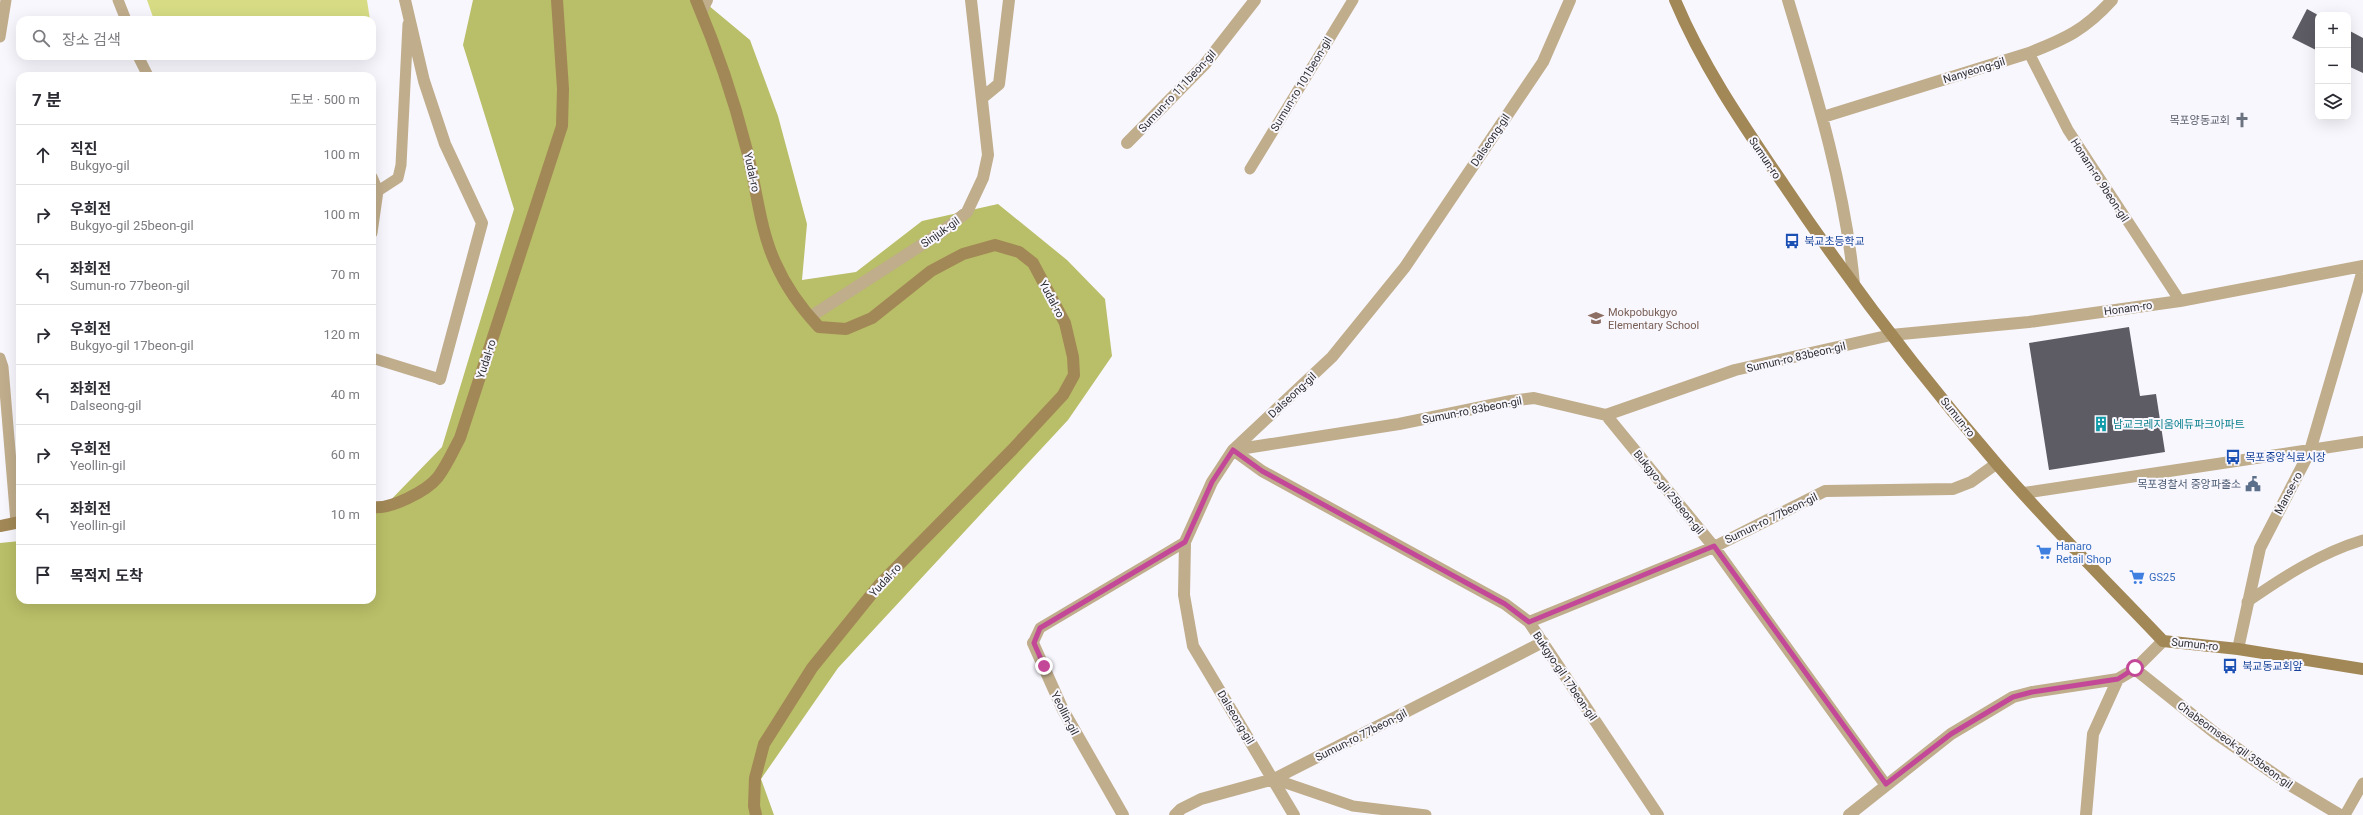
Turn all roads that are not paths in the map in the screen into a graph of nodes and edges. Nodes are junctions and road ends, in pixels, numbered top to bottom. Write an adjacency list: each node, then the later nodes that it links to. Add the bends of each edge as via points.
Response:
1 (6, 0): 18 (lane)
2 (118, 0): 17 (lane)
3 (405, 0): 16 (street)
4 (558, 0): 45 (street, Yudal-ro, via 563,89 562,126 460,438 438,478 411,497 382,509)
5 (696, 0): 15 (street, Yudal-ro)
6 (707, 0): 15 (street)
7 (971, 0): 22 (street, Sinjuk-gil)
8 (1009, 0): 22 (street, via 999,84)
9 (1255, 0): 24 (street, Sumun-ro 111beon-gil, via 1205,64)
10 (1353, 0): 25 (lane, Sumun-ro 101beon-gil)
11 (1570, 0): 40 (street, Dalseong-gil, via 1543,62 1405,267 1332,357)
12 (1675, 0): 31 (street, Sumun-ro, via 1736,116)
13 (1788, 0): 23 (street)
14 (2112, 0): 19 (street, Nanyeong-gil, via 2075,34)
15 (701, 12): 33 (street, Yudal-ro, via 716,48 746,146 774,261 802,309)
16 (408, 13): 27 (lane, via 401,165 398,178); 37 (street, via 424,81 445,144 482,223)
17 (124, 16)
18 (0, 37)
19 (2028, 53): 23 (street, Nanyeong-gil); 32 (lane, Honam-ro 9beon-gil, via 2068,130)
20 (140, 60): 21 (lane)
21 (146, 72)
22 (982, 98): 33 (street, Sinjuk-gil, via 988,155 983,178 967,212 940,233)
23 (1823, 117): 31 (street, via 1850,240)
24 (1127, 143)
25 (1250, 169)
26 (376, 187): 27 (lane)
27 (378, 191): 28 (lane)
28 (376, 205)
29 (2363, 266): 32 (street, Honam-ro)
30 (2363, 270): 41 (street, Manse-ro)
31 (1854, 284): 34 (street, Sumun-ro)
32 (2180, 301): 34 (street, Honam-ro, via 2029,322)
33 (810, 317): 63 (street, Yudal-ro, via 819,326 846,329 872,318 931,271 963,254 995,246 1019,252 1033,263 1065,323 1074,374 1063,395 1012,450 878,585 812,668 764,744 755,778)
34 (1891, 335): 38 (street, Sumun-ro 83beon-gil, via 1735,370); 42 (street, Sumun-ro)
35 (0, 358): 44 (lane)
36 (376, 359): 37 (lane)
37 (440, 379)
38 (1606, 415): 40 (street, Sumun-ro 83beon-gil, via 1534,398 1399,424); 50 (street, Bukgyo-gil 25beon-gil)
39 (2363, 442): 41 (street)
40 (1233, 450): 49 (street, Dalseong-gil, via 1212,482); 52 (street, Bukgyo-gil 17beon-gil, via 1262,471 1505,604)
41 (2310, 451): 43 (street); 51 (street, Manse-ro, via 2260,548)
42 (1996, 464): 43 (street, Sumun-ro); 50 (street, Sumun-ro 77beon-gil, via 1971,482 1953,489 1825,491)
43 (2024, 493): 53 (street, Sumun-ro)
44 (16, 501)
45 (376, 508)
46 (16, 522): 47 (street)
47 (0, 526)
48 (2363, 540): 51 (lane, via 2344,546 2298,569)
49 (1185, 542): 55 (lane, Yeollin-gil, via 1040,628); 60 (street, Dalseong-gil, via 1184,595 1193,646)
50 (1714, 546): 52 (street, Sumun-ro 77beon-gil); 62 (street, Bukgyo-gil 25beon-gil)
51 (2247, 602): 56 (street, Manse-ro)
52 (1529, 622): 54 (street, Bukgyo-gil 17beon-gil)
53 (2163, 641): 56 (street, Sumun-ro); 57 (street)
54 (1543, 642): 60 (street, Sumun-ro 77beon-gil); 68 (street, Bukgyo-gil 17beon-gil)
55 (1034, 643): 64 (street, Yeollin-gil, via 1067,717)
56 (2238, 649): 58 (street, Sumun-ro)
57 (2135, 668): 59 (street); 71 (street, Chabeomseok-gil 35beon-gil, via 2215,733 2290,785)
58 (2363, 670)
59 (2118, 679): 62 (street, via 2013,697 1951,734); 70 (street, via 2094,734)
60 (1274, 779): 65 (street, Sumun-ro 77beon-gil, via 1201,799); 66 (street, Dalseong-gil); 67 (lane, via 1353,806)
61 (2363, 783): 72 (lane)
62 (1886, 784): 69 (street)
63 (756, 815)
64 (1124, 815)
65 (1175, 815)
66 (1294, 815)
67 (1426, 815)
68 (1658, 815)
69 (1849, 815)
70 (2086, 815)
71 (2340, 815)
72 (2345, 815)

